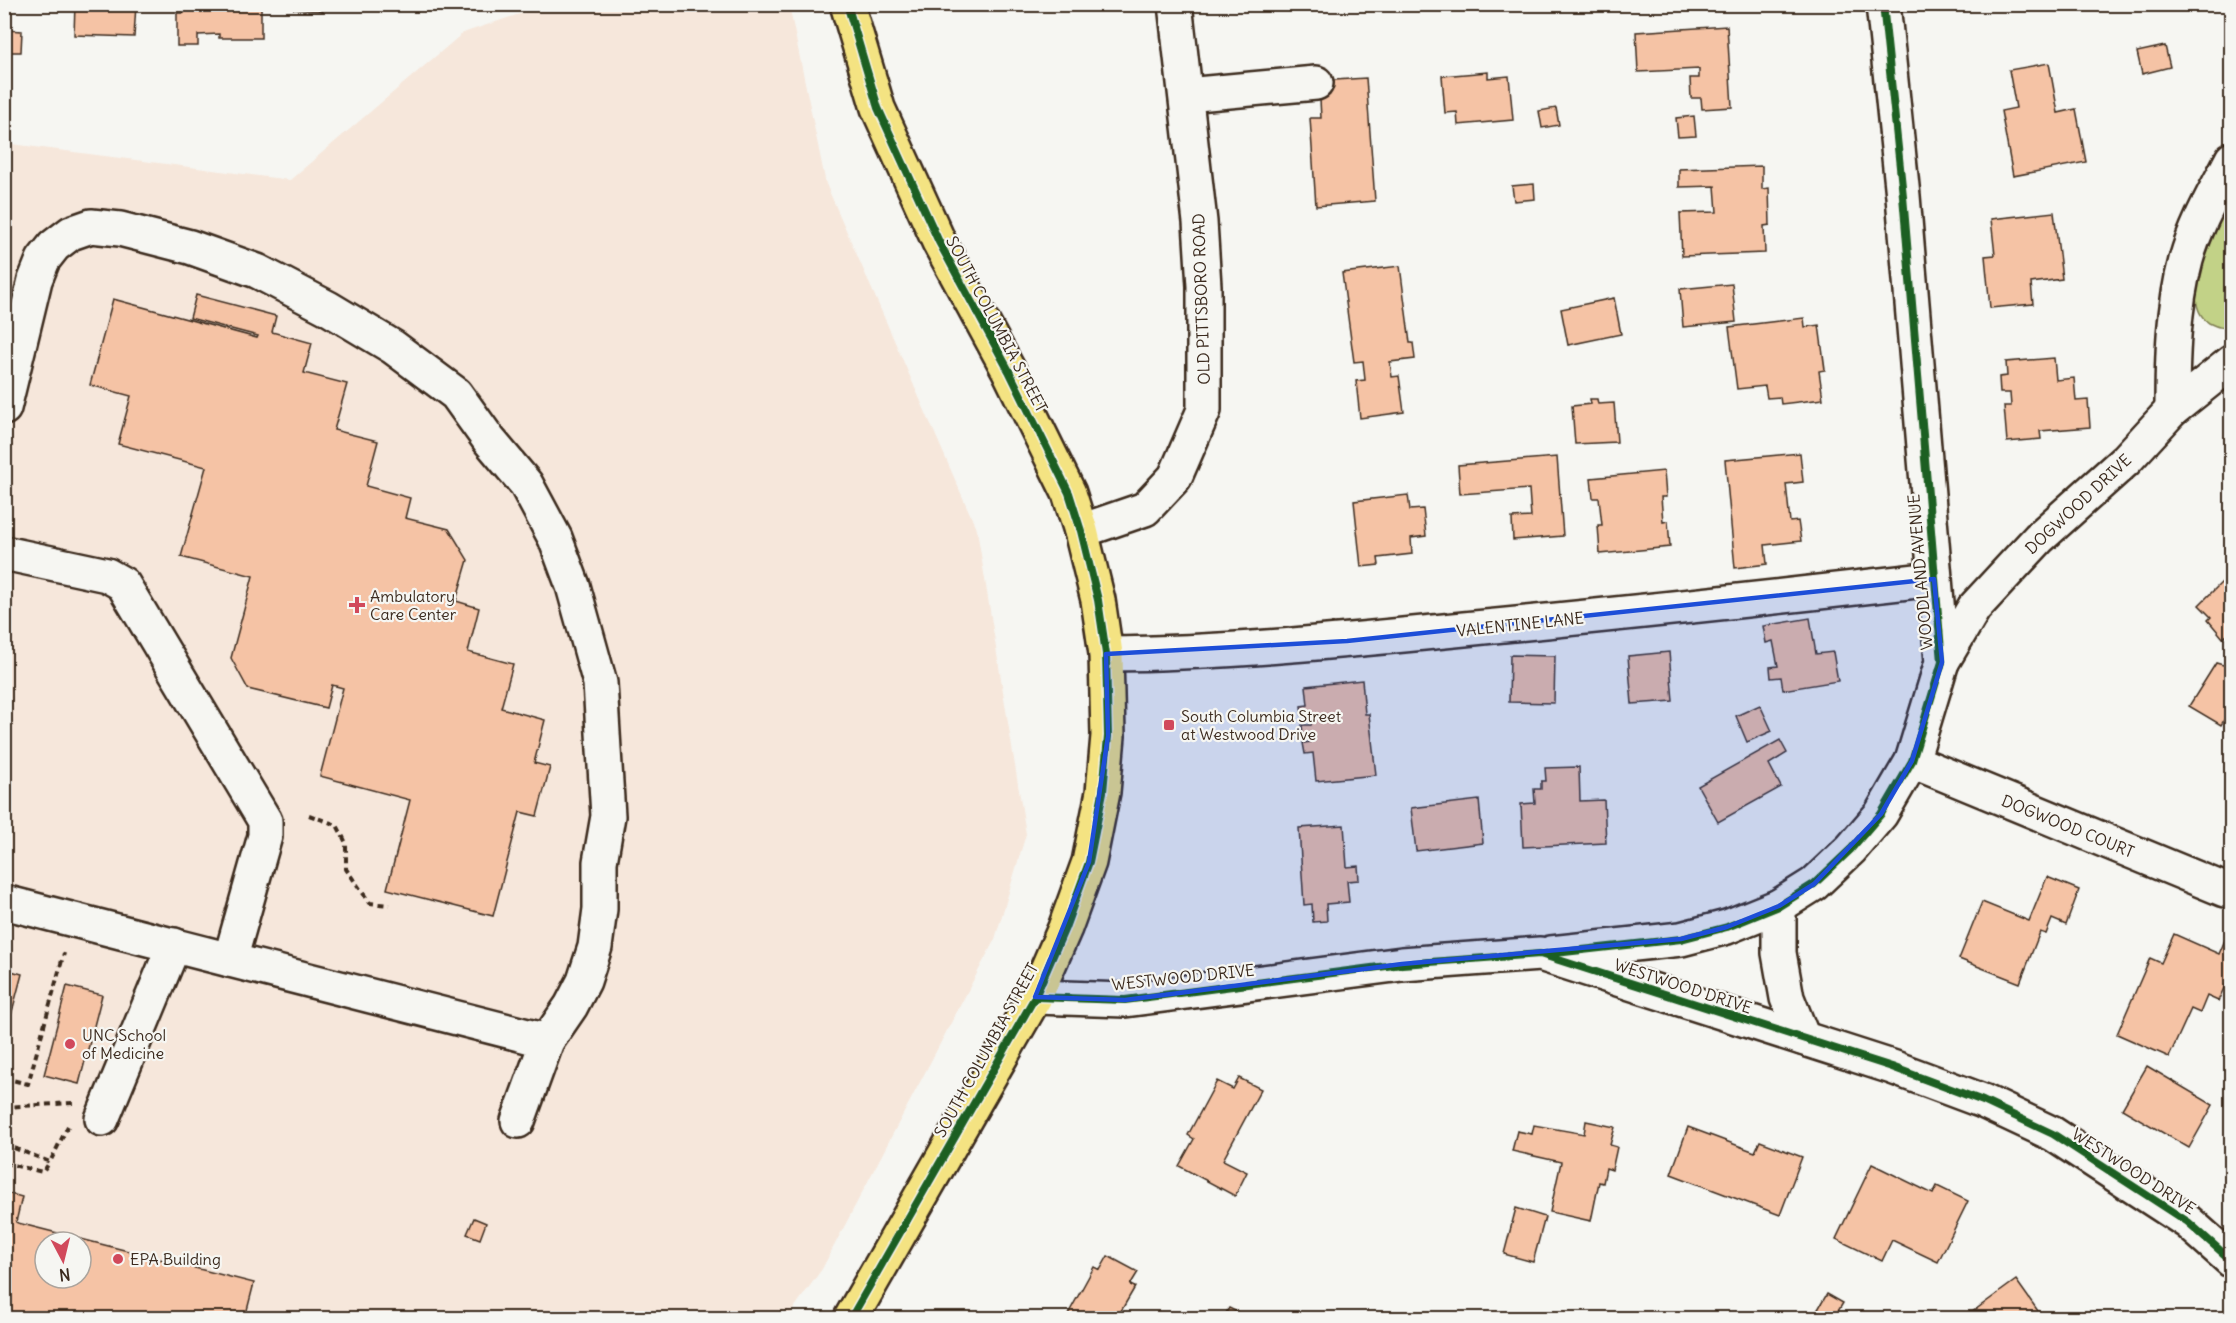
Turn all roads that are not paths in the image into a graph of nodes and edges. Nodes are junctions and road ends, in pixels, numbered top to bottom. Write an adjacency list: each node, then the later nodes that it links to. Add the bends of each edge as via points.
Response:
1 (847, 4): 10 (main road, SOUTH COLUMBIA STREET, via 878,108 939,242 1069,493)
2 (1175, 4): 5 (street, OLD PITTSBORO ROAD)
3 (1883, 4): 12 (street, WOODLAND AVENUE)
4 (1316, 83): 5 (street)
5 (1186, 95): 10 (street, OLD PITTSBORO ROAD, via 1202,254 1204,410 1175,477 1145,509)
6 (2232, 159): 9 (street, via 2187,259 2172,348)
7 (2232, 362): 9 (street, DOGWOOD DRIVE)
8 (4, 408): 24 (street, via 43,260 70,233 91,226 120,229 189,247 257,271 393,347 456,394 526,484 555,538 600,683 608,816 600,862 595,947 584,981)
9 (2172, 410): 14 (street, DOGWOOD DRIVE, via 2126,460 2039,538 1974,608)
10 (1080, 531): 13 (main road, SOUTH COLUMBIA STREET, via 1098,600)
11 (4, 554): 21 (street, via 108,575 123,584 265,821 266,836)
12 (1934, 579): 13 (street, VALENTINE LANE, via 1347,641); 14 (street, WOODLAND AVENUE)
13 (1106, 654): 22 (main road, SOUTH COLUMBIA STREET, via 1108,736 1103,792 1089,862)
14 (1942, 662): 15 (street, WOODLAND AVENUE)
15 (1912, 761): 16 (street, DOGWOOD COURT); 18 (street, WOODLAND AVENUE, via 1881,814 1851,849 1814,884)
16 (2225, 890)
17 (4, 902): 19 (street)
18 (1779, 906): 20 (street, WOODLAND AVENUE, via 1727,927 1680,939); 23 (street, via 1779,953 1787,998)
19 (174, 945): 21 (street); 25 (street)
20 (1540, 954): 22 (street, WESTWOOD DRIVE, via 1402,964 1125,999); 23 (street, WESTWOOD DRIVE)
21 (231, 960): 24 (street)
22 (1035, 997): 28 (main road, SOUTH COLUMBIA STREET)
23 (1803, 1038): 27 (street, WESTWOOD DRIVE, via 1983,1101 2053,1134 2188,1222)
24 (547, 1041): 26 (street)
25 (92, 1111)
26 (518, 1121)
27 (2231, 1259)
28 (851, 1318)

